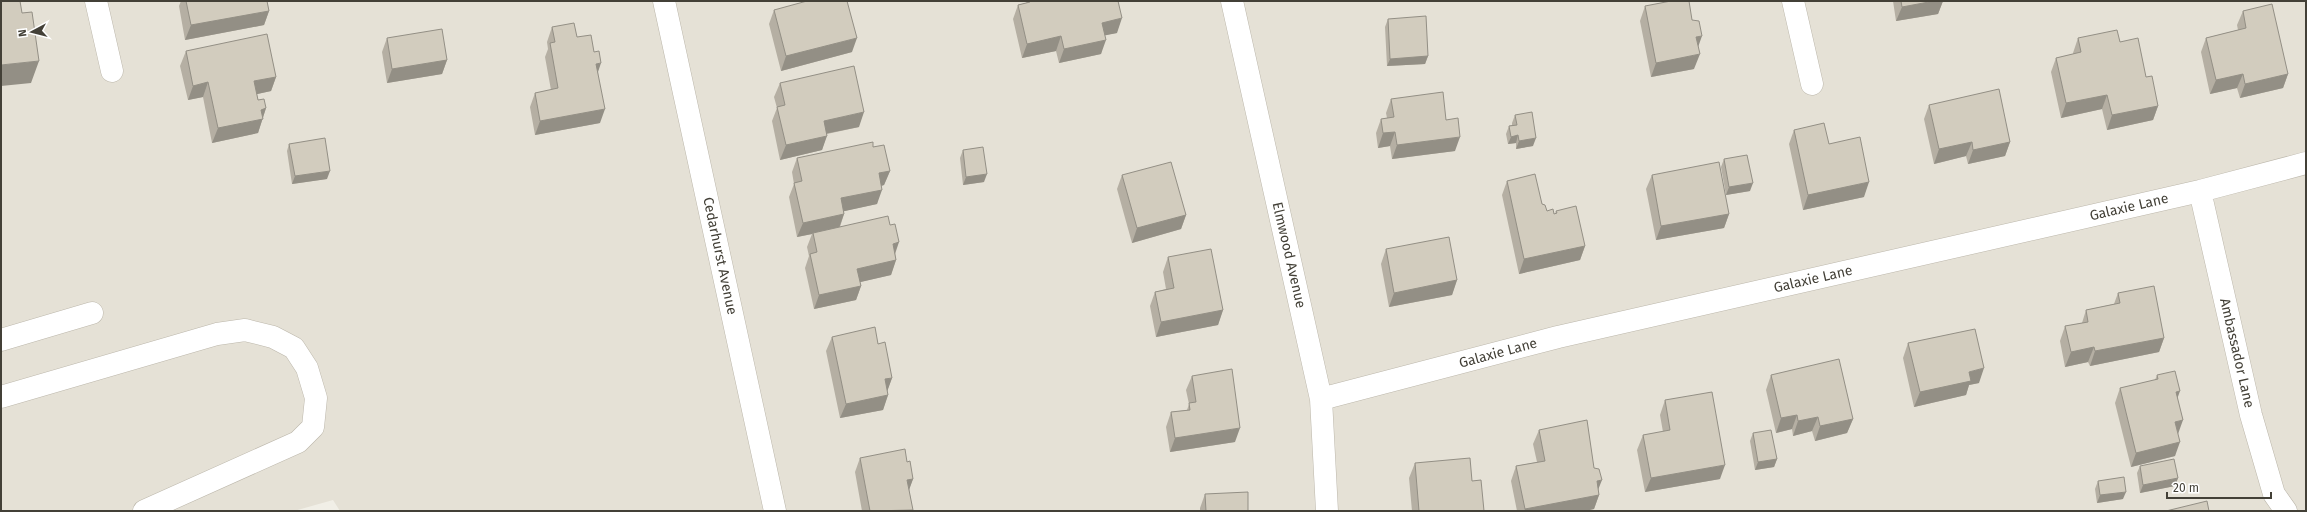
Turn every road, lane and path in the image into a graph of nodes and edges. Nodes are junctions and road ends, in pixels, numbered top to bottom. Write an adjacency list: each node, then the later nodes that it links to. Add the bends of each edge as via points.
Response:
1 (96, 1): 5 (street)
2 (664, 1): 14 (street, Cedarhurst Avenue)
3 (1232, 1): 12 (street, Elmwood Avenue)
4 (1793, 1): 6 (street)
5 (112, 71)
6 (1812, 84)
7 (2306, 162): 8 (street, Galaxie Lane)
8 (2200, 191): 12 (street, Galaxie Lane, via 1558,337); 16 (street, Ambassador Lane, via 2251,416 2274,494)
9 (92, 313): 10 (street)
10 (1, 340)
11 (1, 397): 13 (street, via 217,334 245,330 273,337 294,348 307,368 316,398 313,427 298,442)
12 (1321, 399): 15 (street, Elmwood Avenue)
13 (144, 511)
14 (775, 511)
15 (1327, 511)
16 (2286, 511)

